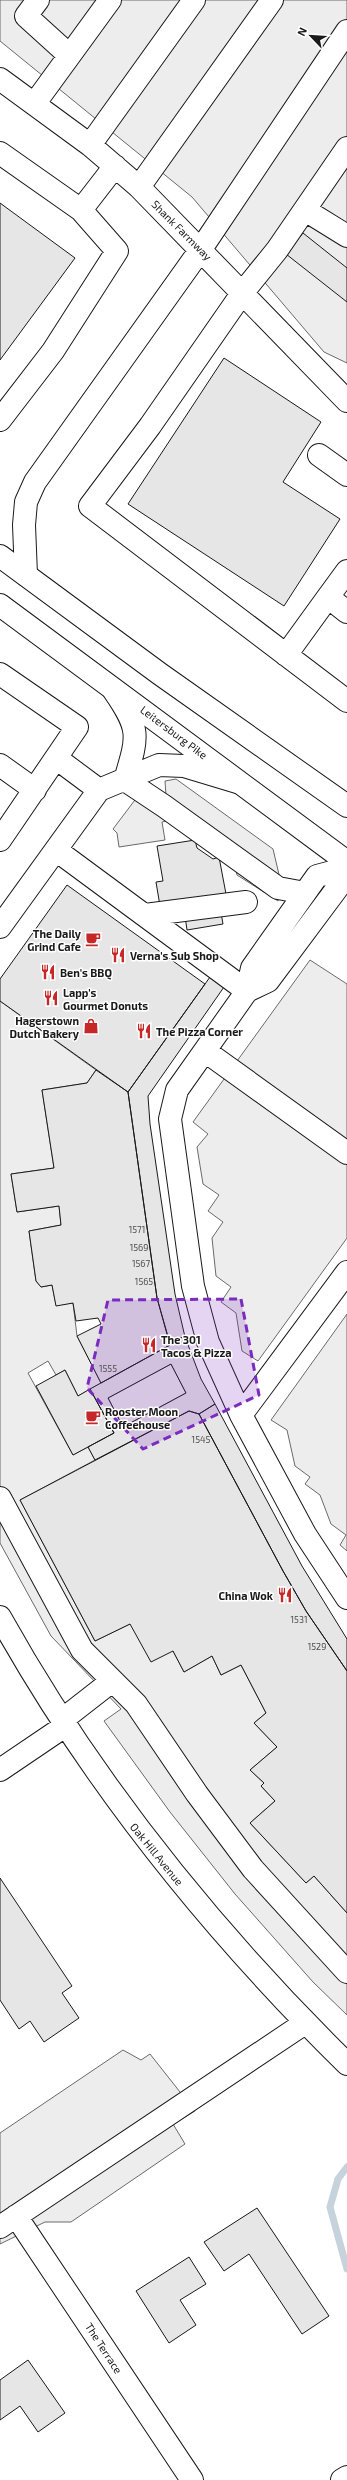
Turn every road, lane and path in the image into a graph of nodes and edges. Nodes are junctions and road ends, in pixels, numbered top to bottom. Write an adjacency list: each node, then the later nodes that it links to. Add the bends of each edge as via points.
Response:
1 (38, 0): 6 (street, via 26,16)
2 (110, 0): 6 (street)
3 (194, 0): 9 (street)
4 (272, 0): 13 (street)
5 (347, 31): 17 (street)
6 (69, 55): 8 (street)
7 (0, 79): 8 (street, Shank Farmway)
8 (35, 103): 9 (street, Shank Farmway)
9 (90, 145): 12 (street, Shank Farmway)
10 (347, 148): 15 (street)
11 (0, 153): 14 (street)
12 (115, 166): 13 (street, Shank Farmway); 14 (street)
13 (139, 188): 17 (street, Shank Farmway)
14 (81, 210): 20 (street, via 117,251 53,351)
15 (305, 210): 16 (street); 18 (street, via 277,250)
16 (347, 236)
17 (202, 249): 18 (street, Shank Farmway); 25 (street, via 35,482 26,502)
18 (242, 292): 19 (street, Shank Farmway); 29 (street, via 150,426 90,506)
19 (347, 401)
20 (0, 420)
21 (319, 455): 22 (street)
22 (347, 475)
23 (0, 556): 25 (street)
24 (347, 571): 26 (street)
25 (26, 575): 39 (street, via 160,674)
26 (328, 597): 28 (street); 29 (street)
27 (0, 605): 31 (street, Leitersburg Pike)
28 (347, 612)
29 (286, 655): 32 (street)
30 (0, 674): 33 (street, via 77,727)
31 (110, 684): 35 (street, via 130,714 134,732 134,748); 36 (street, Leitersburg Pike)
32 (347, 701)
33 (56, 758): 37 (street); 38 (street)
34 (0, 765): 37 (street)
35 (125, 780): 36 (street, via 147,768 166,764 184,766); 38 (street); 45 (street, via 278,888)
36 (242, 783): 42 (street, Leitersburg Pike)
37 (35, 790): 40 (street)
38 (99, 790): 41 (street)
39 (347, 806)
40 (0, 840)
41 (56, 850): 47 (street); 48 (street)
42 (347, 862)
43 (347, 868): 45 (street, via 317,876)
44 (347, 875): 49 (street, via 268,981)
45 (305, 893): 49 (street, via 252,968)
46 (246, 902): 47 (street)
47 (145, 915): 49 (street)
48 (0, 927)
49 (248, 992): 50 (street)
50 (206, 1051): 51 (street); 53 (street, via 174,1096 170,1127 198,1309 216,1362)
51 (347, 1152)
52 (347, 1272): 53 (street)
53 (241, 1415): 55 (street, via 314,1548)
54 (0, 1498): 57 (street, via 77,1642)
55 (347, 1598)
56 (0, 1618): 58 (street, Oak Hill Avenue)
57 (112, 1681): 58 (street); 60 (street, via 136,1704 197,1794 253,1869)
58 (63, 1723): 59 (street); 61 (street, Oak Hill Avenue, via 118,1804 170,1871 231,1943)
59 (0, 1770)
60 (347, 1972)
61 (305, 2023): 62 (street, Oak Hill Avenue); 63 (street)
62 (347, 2064)
63 (8, 2221): 65 (street, The Terrace)
64 (347, 2477): 66 (street)
65 (192, 2480)
66 (342, 2480)

